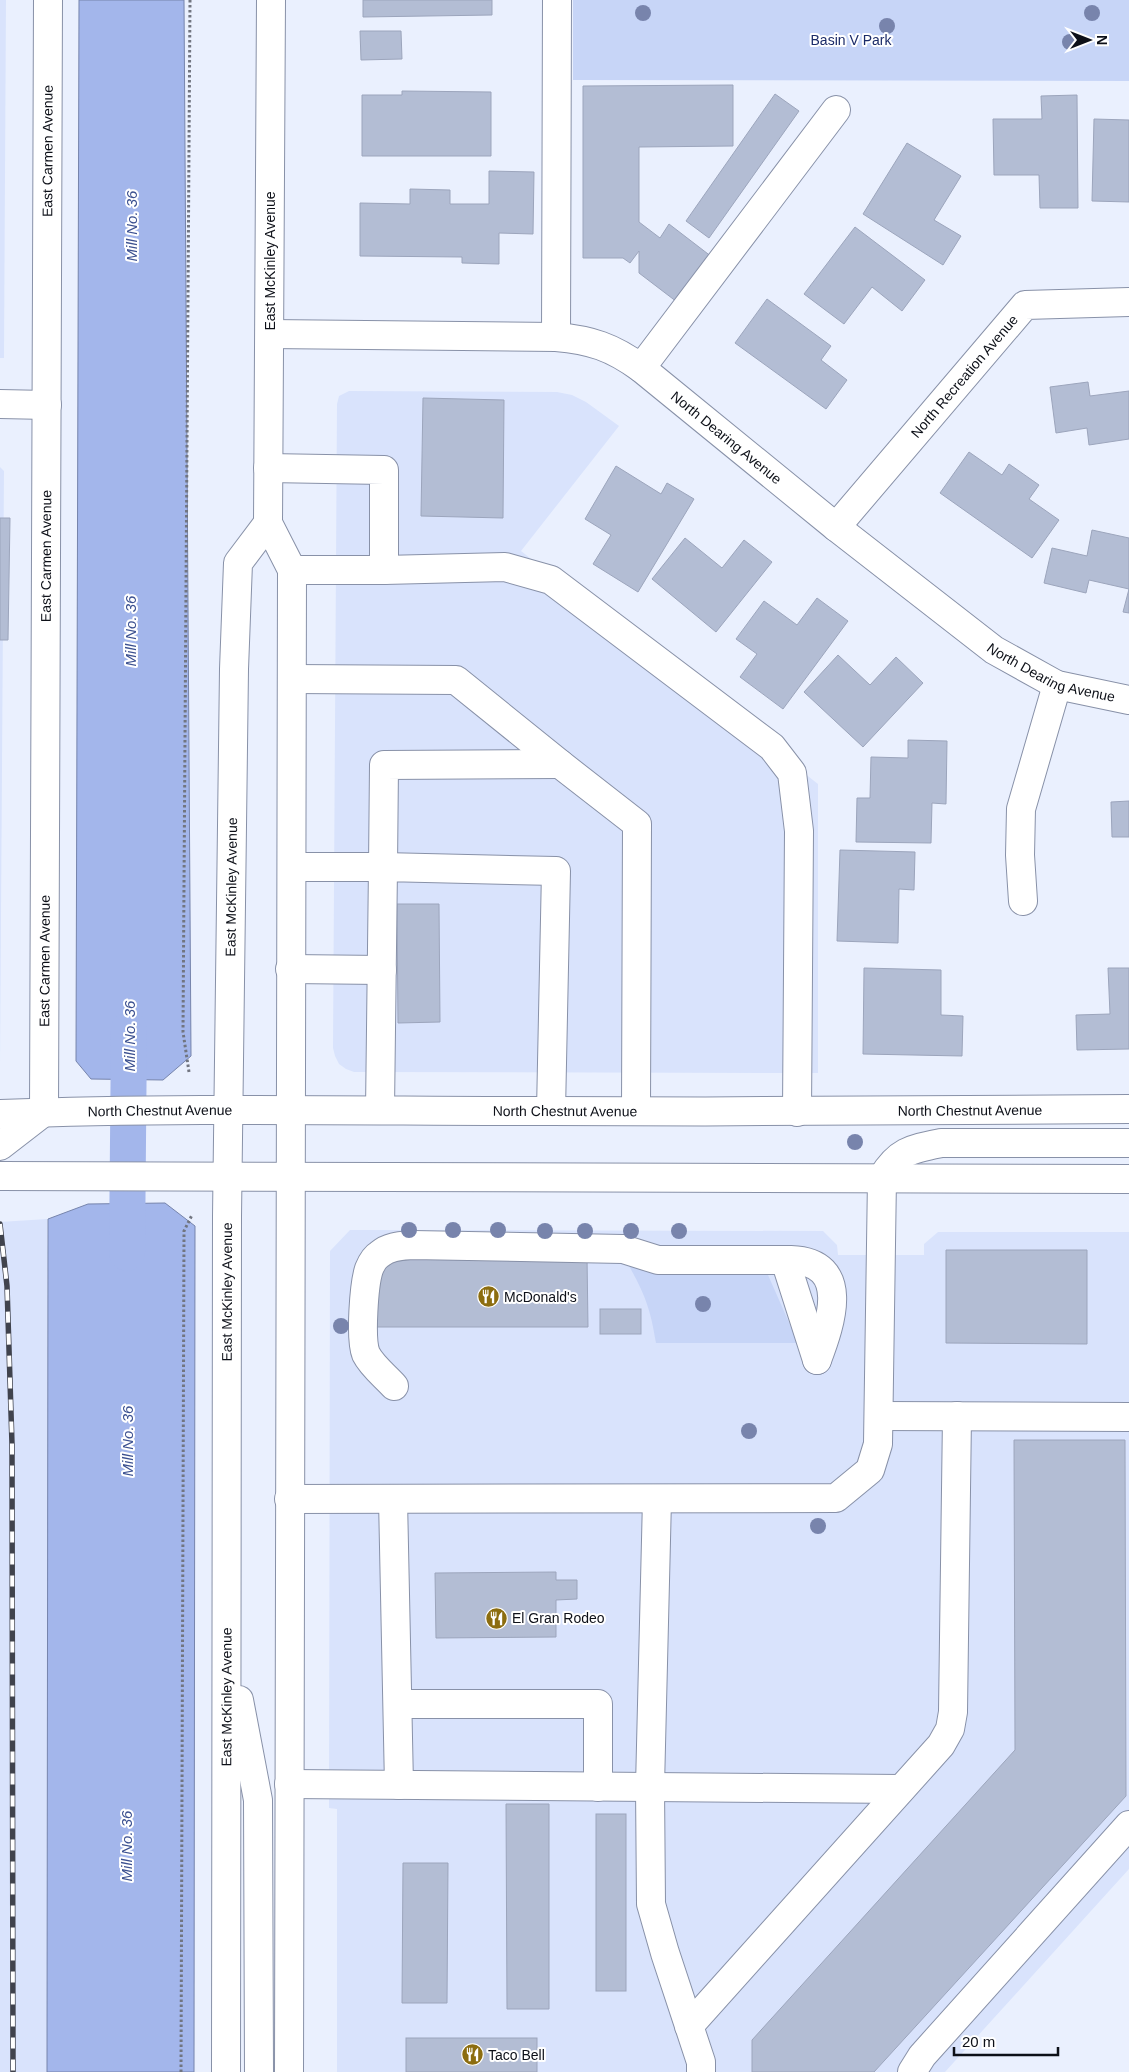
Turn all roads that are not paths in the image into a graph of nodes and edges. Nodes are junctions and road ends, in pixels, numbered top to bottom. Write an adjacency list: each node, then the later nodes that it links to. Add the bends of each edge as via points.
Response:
1 (48, 0): 10 (main road, East Carmen Avenue)
2 (271, 0): 6 (main road, East McKinley Avenue)
3 (557, 0): 7 (main road)
4 (836, 110): 8 (main road)
5 (1129, 302): 13 (main road, North Recreation Avenue, via 1025,304)
6 (270, 334): 7 (main road, North Dearing Avenue); 11 (main road, East McKinley Avenue)
7 (556, 336): 8 (main road, North Dearing Avenue, via 601,344)
8 (641, 368): 13 (main road, North Dearing Avenue)
9 (0, 404): 10 (main road)
10 (47, 405): 31 (main road, East Carmen Avenue)
11 (268, 468): 12 (main road, East McKinley Avenue); 15 (main road, via 384,470)
12 (268, 523): 14 (main road, East McKinley Avenue); 27 (main road, East McKinley Avenue, via 238,563)
13 (836, 527): 17 (main road, North Dearing Avenue, via 994,650)
14 (292, 570): 15 (main road); 16 (main road, East McKinley Avenue)
15 (384, 570): 32 (main road, via 505,567 551,580 772,747 792,773 799,831)
16 (292, 679): 19 (main road, via 456,680); 20 (main road, East McKinley Avenue)
17 (1057, 685): 18 (main road, North Dearing Avenue); 22 (main road, via 1021,809)
18 (1129, 700)
19 (560, 764): 21 (main road, via 384,765); 30 (main road, via 637,824)
20 (292, 867): 21 (main road); 23 (main road, East McKinley Avenue)
21 (383, 867): 24 (main road); 29 (main road, via 556,871)
22 (1023, 901)
23 (290, 969): 24 (main road); 28 (main road, East McKinley Avenue)
24 (382, 970): 25 (main road)
25 (380, 1110): 28 (main road, North Chestnut Avenue); 29 (main road, North Chestnut Avenue)
26 (1129, 1110): 32 (main road, North Chestnut Avenue)
27 (228, 1111): 28 (main road, North Chestnut Avenue); 31 (main road, North Chestnut Avenue); 37 (main road, East McKinley Avenue)
28 (290, 1111): 38 (main road, East McKinley Avenue)
29 (551, 1111): 30 (main road, North Chestnut Avenue)
30 (636, 1111): 32 (main road, North Chestnut Avenue)
31 (44, 1112): 33 (main road, North Chestnut Avenue); 35 (main road)
32 (798, 1112)
33 (0, 1114)
34 (1129, 1143): 39 (main road, via 941,1143 911,1149 892,1162)
35 (0, 1146)
36 (0, 1176): 37 (main road)
37 (228, 1176): 38 (main road); 49 (main road, East McKinley Avenue)
38 (290, 1176): 39 (main road); 46 (main road, East McKinley Avenue)
39 (882, 1178): 40 (main road); 43 (main road)
40 (1129, 1179)
41 (785, 1260): 41 (main road, via 802,1260 818,1267 825,1273 831,1288 833,1304 817,1360); 42 (main road, via 658,1260 623,1249 394,1247 379,1254 369,1270 363,1313 366,1353)
42 (394, 1386)
43 (879, 1416): 44 (main road); 48 (main road, via 878,1444 870,1470 836,1498)
44 (957, 1416): 45 (main road); 55 (main road, via 953,1712 950,1729 941,1745)
45 (1129, 1417)
46 (289, 1499): 47 (main road); 51 (main road, East McKinley Avenue)
47 (393, 1499): 48 (main road); 50 (main road)
48 (657, 1499): 54 (main road)
49 (227, 1635): 58 (main road, East McKinley Avenue); 59 (main road, via 258,1800)
50 (398, 1704): 52 (main road); 53 (main road, via 598,1704)
51 (289, 1784): 52 (main road); 60 (main road, East McKinley Avenue)
52 (399, 1785): 53 (main road)
53 (598, 1787): 54 (main road)
54 (650, 1788): 55 (main road); 57 (main road, via 651,1904)
55 (901, 1789): 57 (main road)
56 (1129, 1826): 62 (main road, via 922,2056)
57 (689, 2026): 61 (main road, via 701,2062)
58 (226, 2072)
59 (258, 2072)
60 (289, 2072)
61 (701, 2072)
62 (912, 2072)

